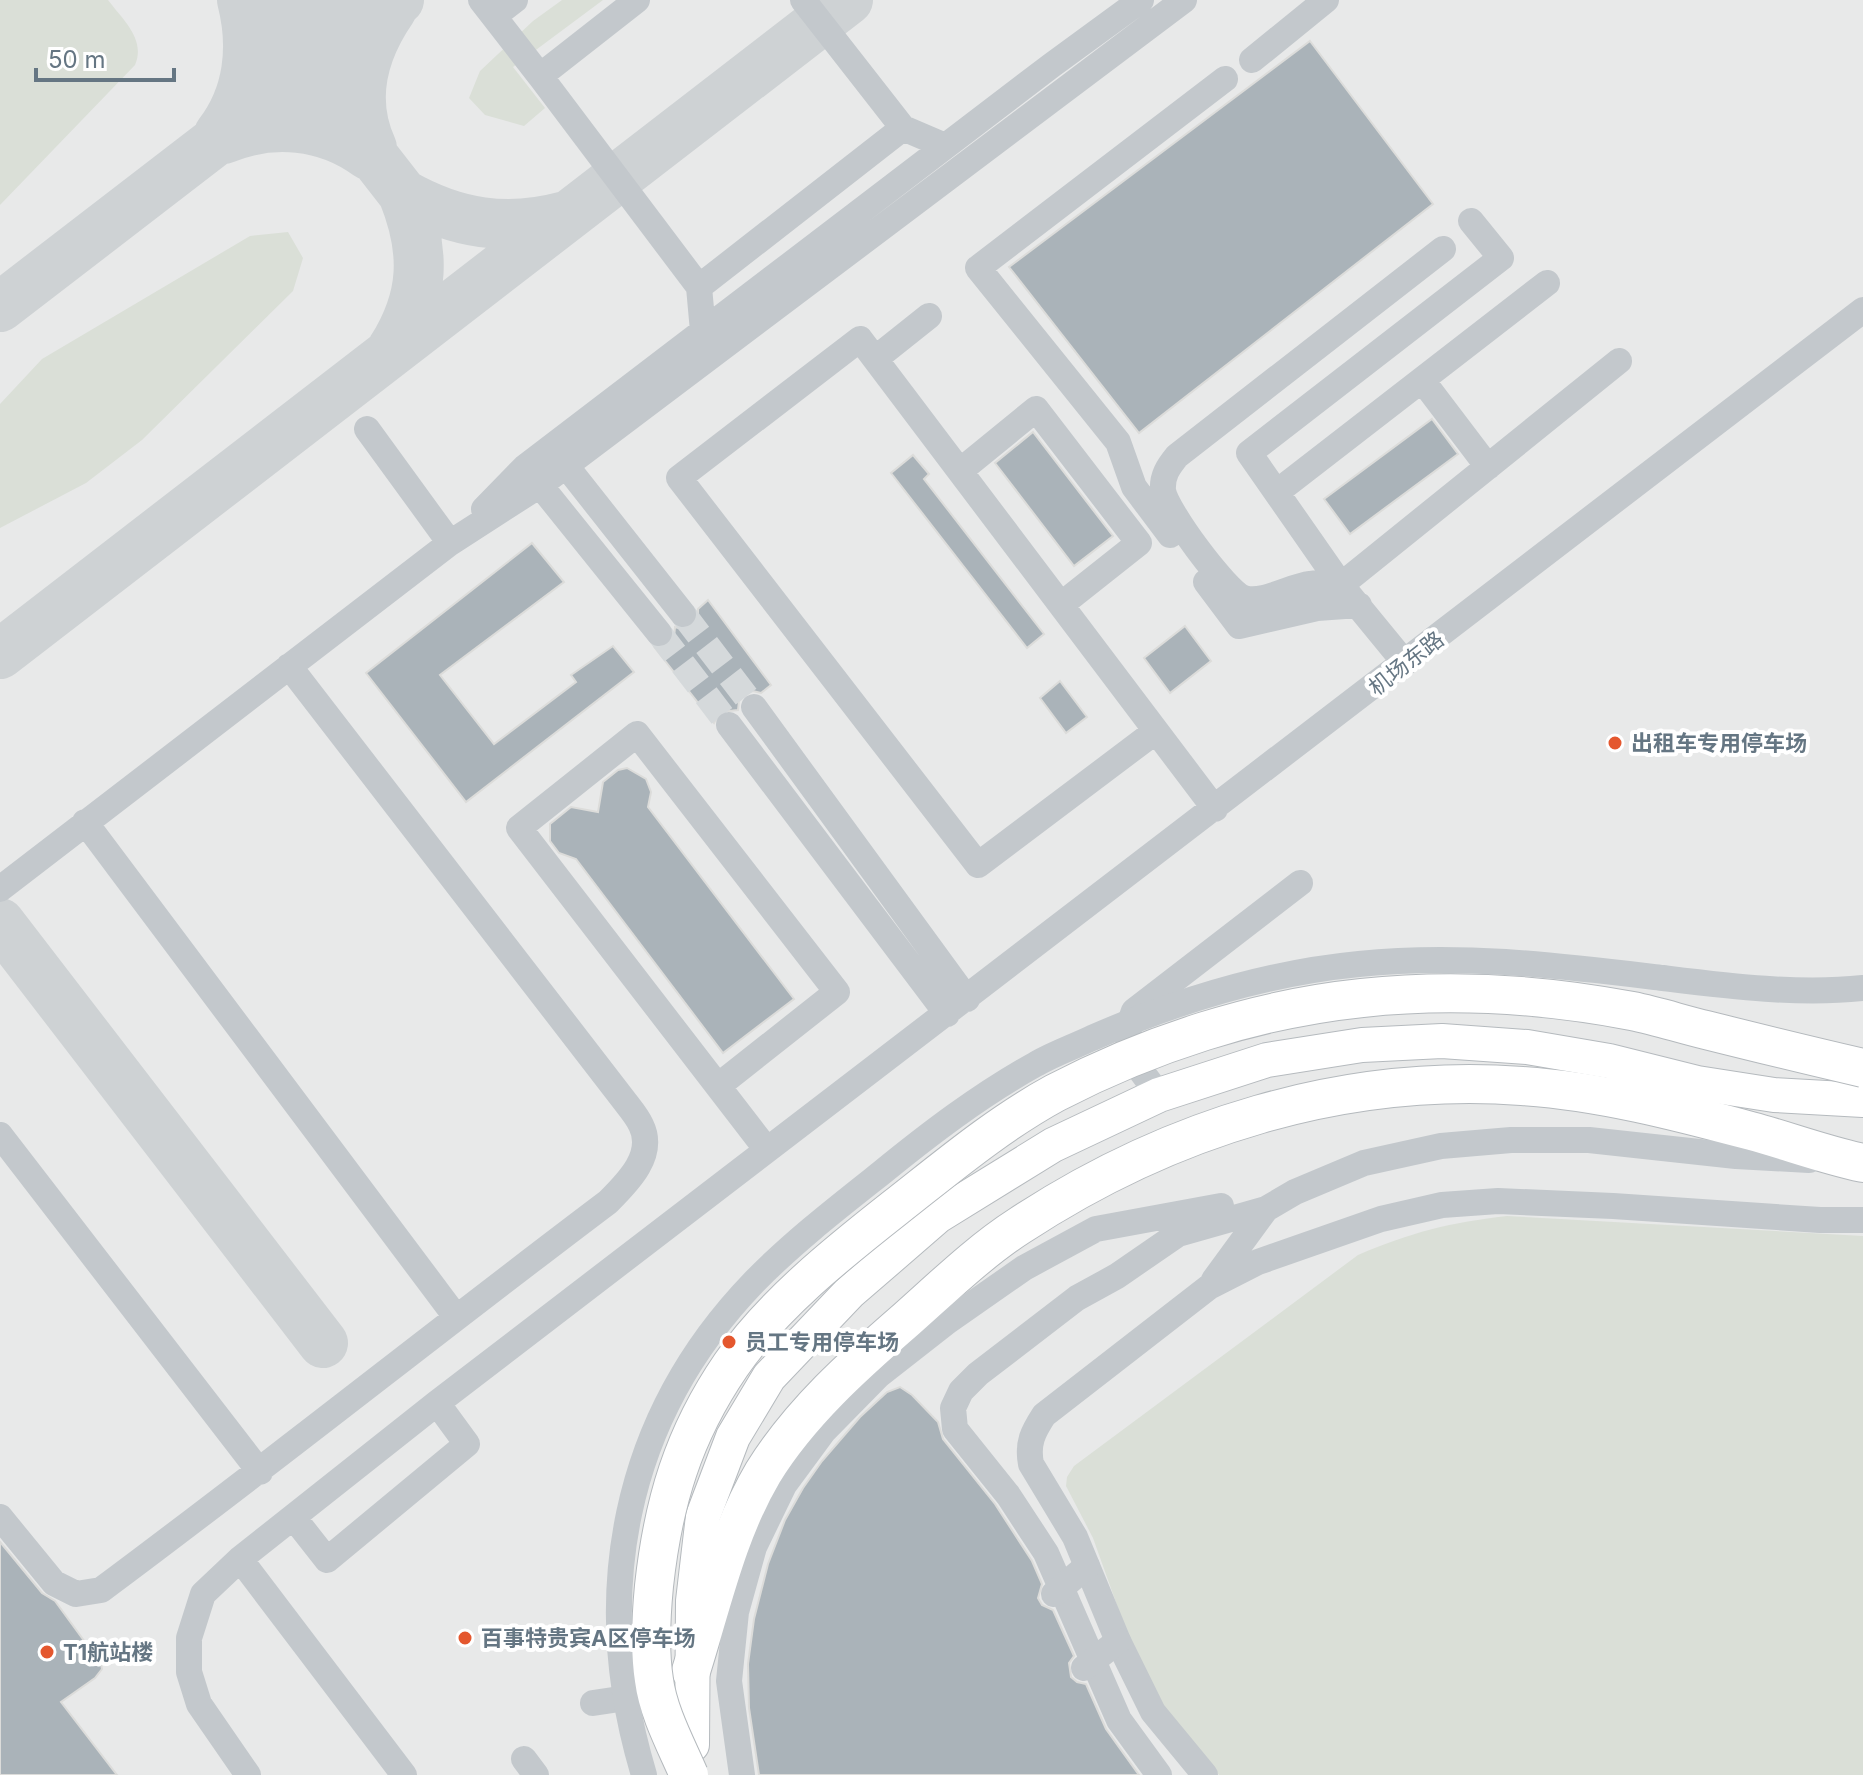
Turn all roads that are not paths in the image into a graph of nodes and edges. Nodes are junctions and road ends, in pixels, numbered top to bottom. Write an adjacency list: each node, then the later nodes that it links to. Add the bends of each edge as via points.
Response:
1 (515, 0): 7 (street)
2 (637, 0): 9 (street)
3 (803, 0): 11 (street)
4 (1141, 0): 12 (street)
5 (1184, 0): 24 (street)
6 (1326, 0): 8 (street)
7 (487, 8): 9 (street)
8 (1252, 60)
9 (540, 76): 16 (street)
10 (1225, 79): 32 (street, via 978,268 1118,442 1134,487 1239,626 1317,608)
11 (903, 128): 12 (street); 16 (street)
12 (945, 146): 19 (street)
13 (1471, 221): 28 (street, via 1501,258 1249,453)
14 (1443, 249): 30 (street, via 1177,456 1165,471 1168,506 1230,590 1246,599 1314,583)
15 (1547, 283): 22 (street)
16 (699, 287): 19 (street)
17 (1863, 310): 35 (street, 机场东路)
18 (929, 316): 20 (street)
19 (703, 331): 24 (street)
20 (875, 359): 26 (street); 39 (street, via 860,339 679,478 978,865)
21 (1619, 361): 25 (street)
22 (1422, 380): 25 (street); 28 (street)
23 (367, 429): 29 (street)
24 (558, 456): 27 (street); 33 (street)
25 (1488, 467): 30 (street)
26 (960, 471): 31 (street); 31 (street, via 1036,409 1055,433 1139,543)
27 (533, 476): 29 (street); 34 (street)
28 (1277, 492): 30 (street)
29 (450, 543): 36 (street)
30 (1341, 585): 32 (street)
31 (1062, 604): 39 (street)
32 (1359, 605): 35 (street)
33 (683, 614)
34 (659, 633)
35 (1405, 663): 40 (street, 机场东路)
36 (289, 666): 41 (street); 57 (street, via 643,1128 643,1159 628,1182)
37 (754, 707): 45 (street)
38 (729, 725): 45 (street)
39 (1156, 731): 40 (street)
40 (1215, 809): 45 (street, 机场东路)
41 (85, 822): 43 (street); 57 (street)
42 (1300, 883): 48 (street, via 1134,1011 1120,1055)
43 (0, 889)
44 (1863, 988): 68 (street, bridge, via 1719,985 1501,961 1357,964 1208,993 1037,1063 947,1120 835,1210 754,1282 700,1347 667,1403 632,1496 620,1561 617,1621)
45 (957, 1006): 51 (street, 机场东路)
46 (1863, 1068): 68 (highway, bridge, via 1636,1012 1502,993 1439,992 1358,998 1252,1018 1151,1050 1053,1094 962,1154 861,1234 781,1306 732,1362 699,1419 666,1502)
47 (718, 1086): 47 (street, via 519,828 637,734 837,992); 51 (street)
48 (1159, 1095): 49 (main road, via 1267,1060 1362,1045 1442,1041 1527,1047 1774,1095); 67 (main road, via 1053,1145 938,1216 849,1293 769,1377 733,1437 703,1516)
49 (1863, 1100)
50 (0, 1135): 59 (street)
51 (767, 1150): 58 (street, 机场东路)
52 (1862, 1163): 53 (street, via 1589,1140 1511,1140 1441,1146 1364,1163); 67 (highway, via 1602,1096 1521,1086 1367,1090 1275,1108 1194,1134 1097,1178 1015,1228 872,1349 817,1403 779,1450 740,1520)
53 (1295, 1192): 54 (street); 76 (street, via 1096,1229 1024,1268 948,1321 879,1375 823,1432 784,1485 754,1547 736,1612 729,1681)
54 (1266, 1209): 56 (street); 77 (street, via 1178,1234 1077,1298 978,1374 953,1408 955,1429 1046,1553 1119,1720)
55 (1863, 1220): 56 (street, via 1498,1201 1442,1205 1381,1219 1258,1262)
56 (1209, 1287): 63 (street, via 1044,1415 1032,1433 1031,1464)
57 (456, 1317): 59 (street)
58 (437, 1403): 61 (street, 机场东路); 61 (street, via 467,1444 327,1560)
59 (260, 1472): 60 (street, via 101,1590 76,1594 54,1583)
60 (0, 1517)
61 (294, 1518): 62 (street, 机场东路)
62 (240, 1559): 71 (street, 机场东路, via 203,1594 189,1638 189,1672 199,1704); 72 (street)
63 (1087, 1566): 64 (street, bridge); 65 (street)
64 (1054, 1594)
65 (1118, 1641): 66 (street, bridge); 78 (street, via 1153,1712)
66 (1084, 1668)
67 (691, 1671): 68 (street); 70 (main road)
68 (637, 1687): 69 (street); 70 (highway, bridge); 73 (street, bridge); 74 (street, bridge); 75 (street, bridge)
69 (593, 1703)
70 (690, 1760)
71 (248, 1775)
72 (404, 1775)
73 (644, 1775)
74 (661, 1775)
75 (668, 1775)
76 (742, 1775)
77 (1159, 1775)
78 (1205, 1775)

